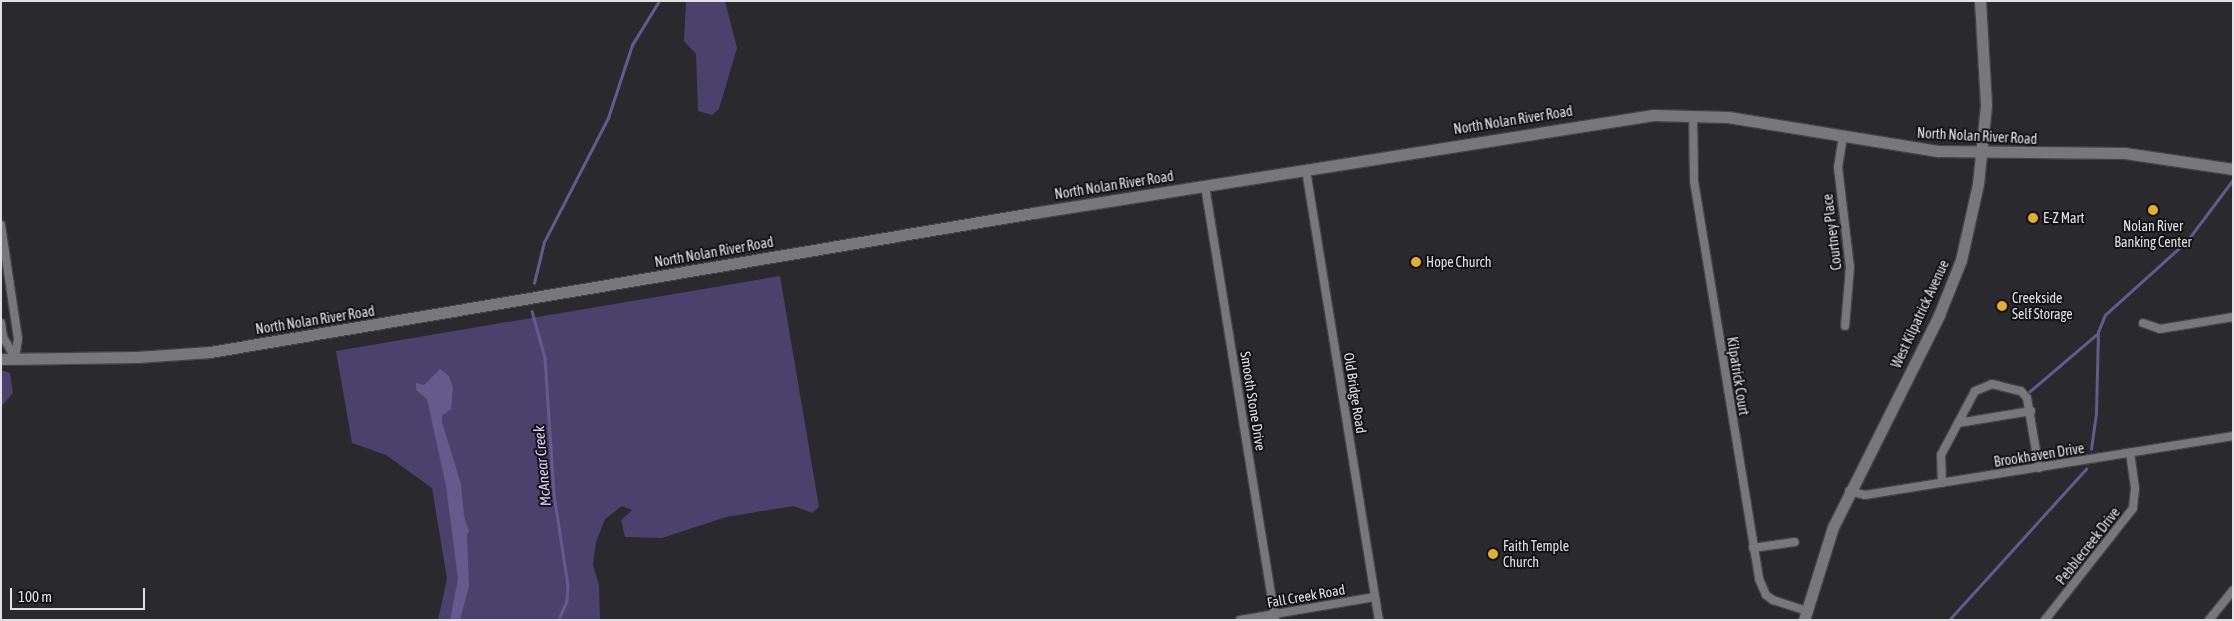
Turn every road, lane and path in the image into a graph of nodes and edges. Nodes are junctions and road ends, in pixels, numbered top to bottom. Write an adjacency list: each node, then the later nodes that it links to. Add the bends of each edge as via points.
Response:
1 (1980, 1): 4 (main road, West Kilpatrick Avenue, via 1986,80)
2 (1693, 115): 3 (main road, North Nolan River Road, via 1728,117); 6 (main road, North Nolan River Road, via 1653,115 1609,121); 23 (street, Kilpatrick Court, via 1694,181)
3 (1843, 136): 4 (main road, North Nolan River Road, via 1910,148); 12 (street, Courtney Place, via 1838,167 1850,268)
4 (1982, 153): 5 (main road, North Nolan River Road, via 2125,153); 21 (main road, West Kilpatrick Avenue, via 1972,220 1951,288)
5 (2233, 169)
6 (1306, 170): 7 (main road, North Nolan River Road); 25 (street, Old Bridge Road)
7 (1205, 186): 14 (main road, North Nolan River Road, via 210,352 137,357); 27 (street, Smooth Stone Drive)
8 (1, 225): 14 (street, via 18,339)
9 (2233, 317): 11 (street, via 2160,329)
10 (1, 323): 14 (street, via 3,337)
11 (2143, 323)
12 (1845, 326)
13 (1, 358): 14 (main road, North Nolan River Road)
14 (15, 358)
15 (2031, 411): 16 (street); 16 (street, via 2021,391 1992,384 1976,391); 19 (street)
16 (1958, 423): 20 (street, via 1941,455)
17 (2233, 436): 18 (street, Brookhaven Drive)
18 (2130, 452): 19 (street, Brookhaven Drive); 30 (street, Pebblecreek Drive, via 2136,488 2133,508)
19 (2039, 468): 20 (street, Brookhaven Drive)
20 (1942, 483): 21 (street, Brookhaven Drive, via 1865,495)
21 (1850, 491): 26 (main road, West Kilpatrick Avenue, via 1824,550)
22 (1795, 542): 23 (street)
23 (1753, 548): 26 (street, Kilpatrick Court, via 1766,595)
24 (2233, 590): 31 (street)
25 (1375, 597): 27 (street, Fall Creek Road); 29 (street, Old Bridge Road)
26 (1805, 615)
27 (1274, 617): 28 (street, Fall Creek Road)
28 (1240, 620)
29 (1379, 620)
30 (2045, 620)
31 (2208, 620)

